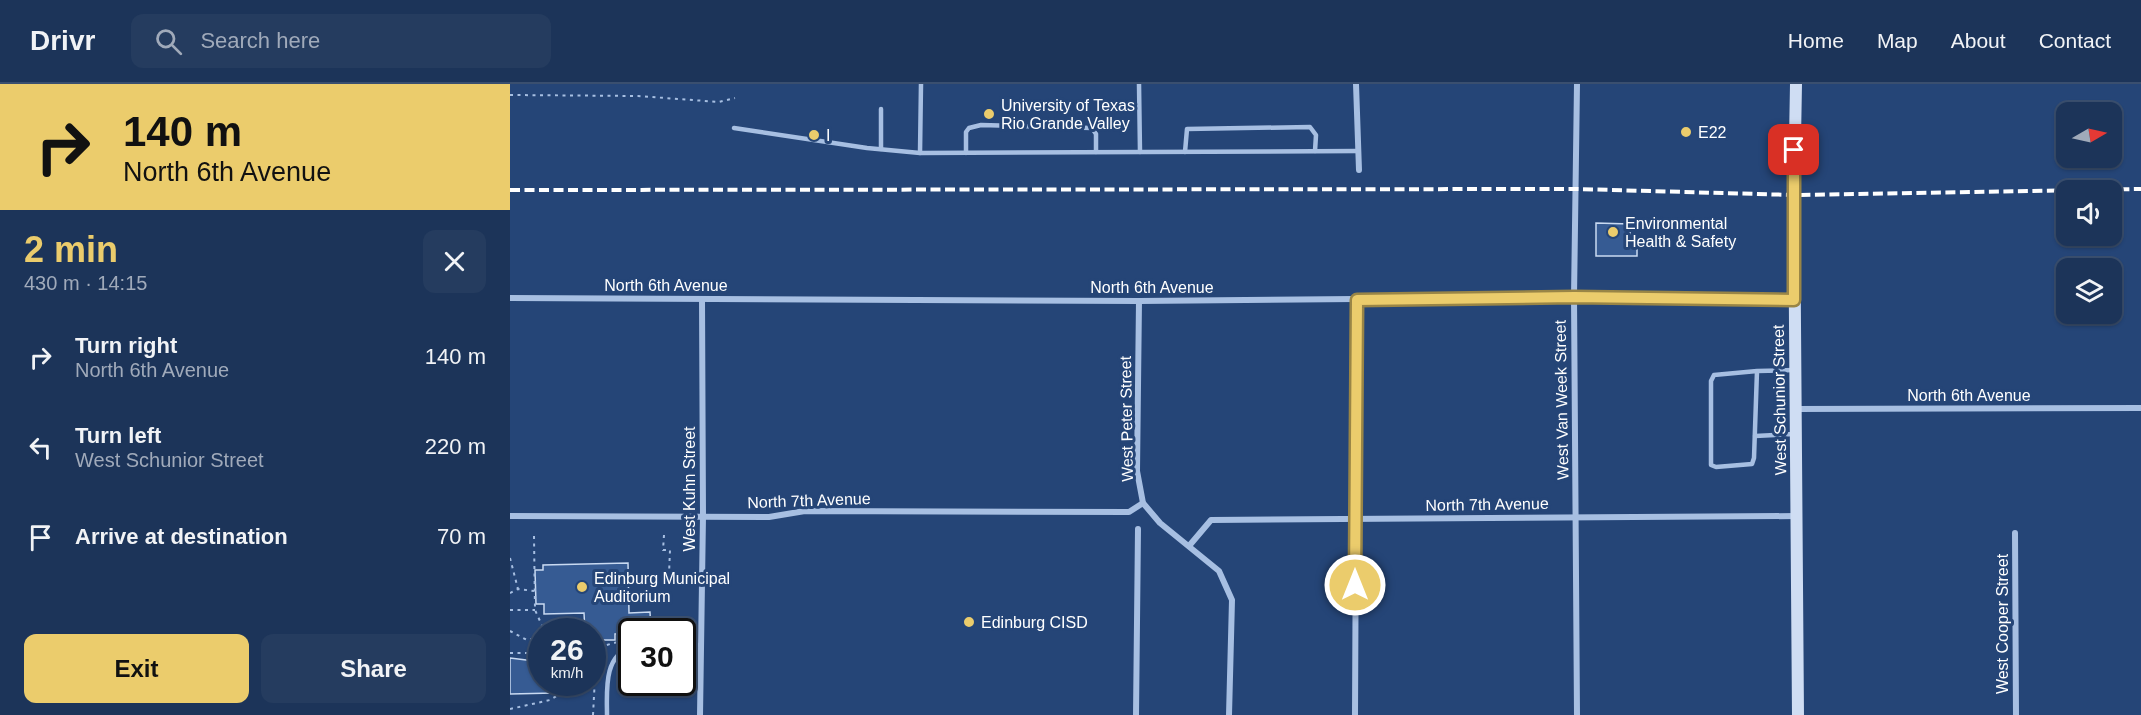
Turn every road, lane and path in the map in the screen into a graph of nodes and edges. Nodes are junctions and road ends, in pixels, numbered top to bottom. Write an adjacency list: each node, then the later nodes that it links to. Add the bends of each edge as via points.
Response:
1 (921, 84): 16 (lane)
2 (1140, 84): 14 (lane)
3 (1356, 84): 12 (street)
4 (1577, 84): 19 (street, West Van Week Street)
5 (1796, 84): 23 (main road, West Schunior Street)
6 (510, 95): 7 (path, via 638,96 719,102)
7 (735, 99)
8 (881, 109): 10 (lane)
9 (734, 128): 10 (lane)
10 (881, 149): 16 (lane)
11 (1315, 151): 12 (lane); 15 (lane); 15 (lane, via 1316,135 1310,128 1216,128 1187,129)
12 (1358, 151): 18 (street)
13 (1096, 152): 14 (lane); 17 (lane); 17 (lane, via 1092,129 981,125 966,132)
14 (1140, 152): 15 (lane)
15 (1185, 152)
16 (920, 153): 17 (lane)
17 (966, 153)
18 (1359, 170)
19 (1574, 297): 22 (street, North 6th Avenue); 23 (street, North 6th Avenue); 34 (street, West Van Week Street)
20 (510, 298): 21 (street, North 6th Avenue)
21 (702, 299): 24 (street, North 6th Avenue); 33 (street, West Kuhn Street)
22 (1357, 300): 24 (street, North 6th Avenue); 36 (street)
23 (1794, 300): 25 (main road, West Schunior Street)
24 (1139, 301): 31 (street, West Peter Street, via 1137,471)
25 (1794, 370): 26 (lane); 28 (main road, West Schunior Street)
26 (1757, 371): 30 (lane); 30 (lane, via 1714,375 1711,381 1711,465 1752,464)
27 (2141, 408): 28 (street, North 6th Avenue)
28 (1797, 409): 29 (main road, West Schunior Street)
29 (1797, 434): 30 (lane); 35 (main road, West Schunior Street)
30 (1755, 436)
31 (1143, 502): 33 (street, North 7th Avenue, via 1129,512 806,511 769,517); 41 (street, West Peter Street, via 1160,523)
32 (510, 516): 33 (street, North 7th Avenue)
33 (703, 516): 55 (street, West Kuhn Street)
34 (1576, 516): 35 (street, North 7th Avenue); 36 (street, North 7th Avenue); 66 (street, West Van Week Street)
35 (1797, 516): 67 (main road, West Schunior Street)
36 (1355, 520): 41 (street, North 7th Avenue, via 1211,520); 65 (street)
37 (1138, 530): 63 (street)
38 (2015, 533): 68 (street, West Cooper Street)
39 (664, 535): 43 (path, via 663,550 670,550 671,557 665,583)
40 (534, 536): 45 (path)
41 (1190, 546): 64 (street, West Peter Street, via 1219,571 1232,600)
42 (510, 558): 44 (path)
43 (687, 583)
44 (518, 589): 45 (path); 46 (path)
45 (534, 591): 48 (path)
46 (510, 593)
47 (510, 610): 48 (path)
48 (535, 610): 49 (path)
49 (539, 618)
50 (510, 631): 51 (path)
51 (528, 640)
52 (606, 644): 53 (path)
53 (610, 644)
54 (696, 645): 55 (lane)
55 (700, 645): 62 (street, West Kuhn Street)
56 (510, 653): 57 (path)
57 (528, 653)
58 (618, 656): 61 (lane, via 610,668)
59 (556, 696): 60 (path)
60 (510, 709)
61 (608, 715)
62 (700, 715)
63 (1136, 715)
64 (1229, 715)
65 (1355, 715)
66 (1576, 715)
67 (1798, 715)
68 (2016, 715)

